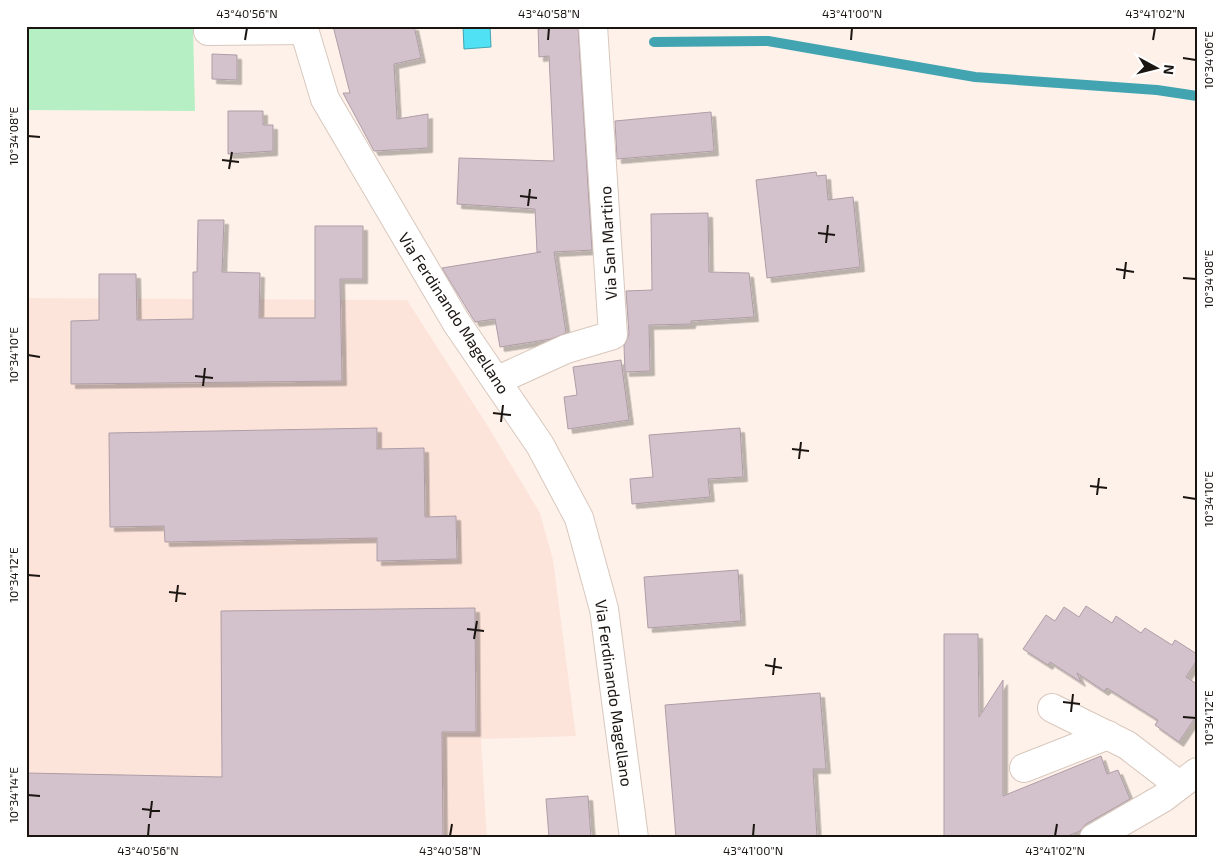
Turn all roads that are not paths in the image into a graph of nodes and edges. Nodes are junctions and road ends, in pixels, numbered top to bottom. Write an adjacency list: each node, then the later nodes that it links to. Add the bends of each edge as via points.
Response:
1 (593, 26): 4 (street, Via San Martino, via 613,335 566,349)
2 (304, 28): 3 (street); 4 (street, Via Ferdinando Magellano, via 325,99 446,305)
3 (208, 31)
4 (498, 380): 9 (street, Via Ferdinando Magellano, via 540,445 579,518 604,609)
5 (1052, 708): 6 (street)
6 (1108, 735): 7 (street); 8 (street)
7 (1024, 768)
8 (1188, 779): 10 (street, via 1163,798)
9 (634, 838)
10 (1094, 838)

